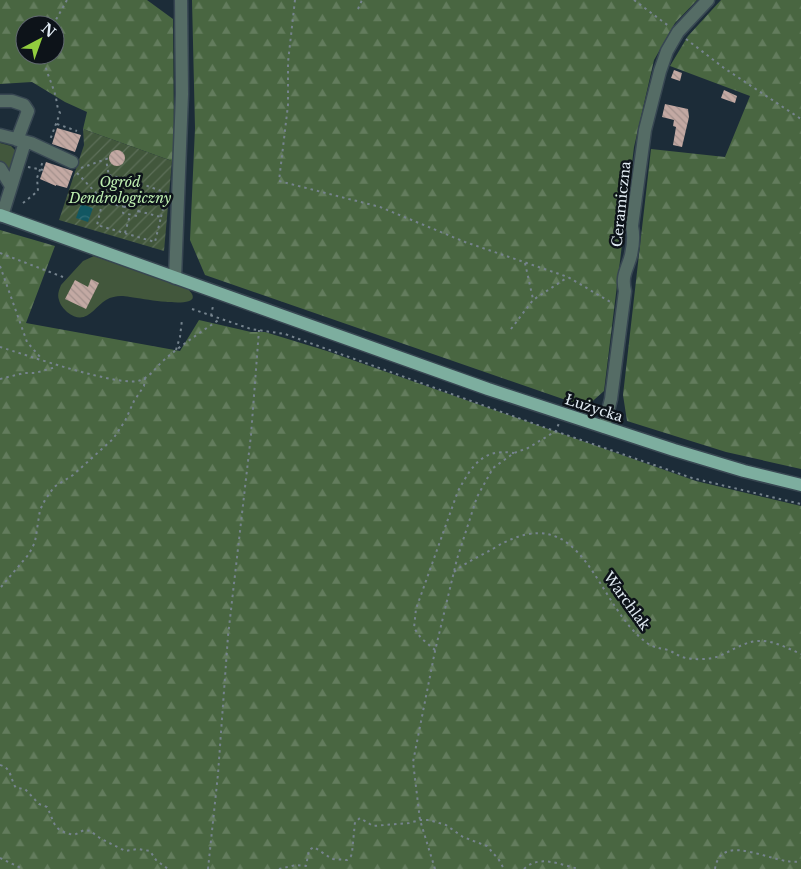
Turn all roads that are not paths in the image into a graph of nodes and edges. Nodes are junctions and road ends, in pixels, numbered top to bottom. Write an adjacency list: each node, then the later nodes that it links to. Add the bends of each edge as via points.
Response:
1 (708, 0): 11 (street, Ceramiczna, via 668,50 645,130 631,257 625,269 611,399)
2 (178, 2): 10 (street, via 182,94)
3 (0, 101): 5 (street, via 24,105 28,111)
4 (0, 135): 5 (street)
5 (21, 141): 6 (street); 8 (street)
6 (72, 162)
7 (0, 168): 8 (street)
8 (11, 186): 9 (street)
9 (1, 216): 10 (main road, Łużycka)
10 (175, 278): 11 (main road, Łużycka, via 488,389)
11 (604, 426): 12 (main road, Łużycka, via 744,471)
12 (801, 485)

